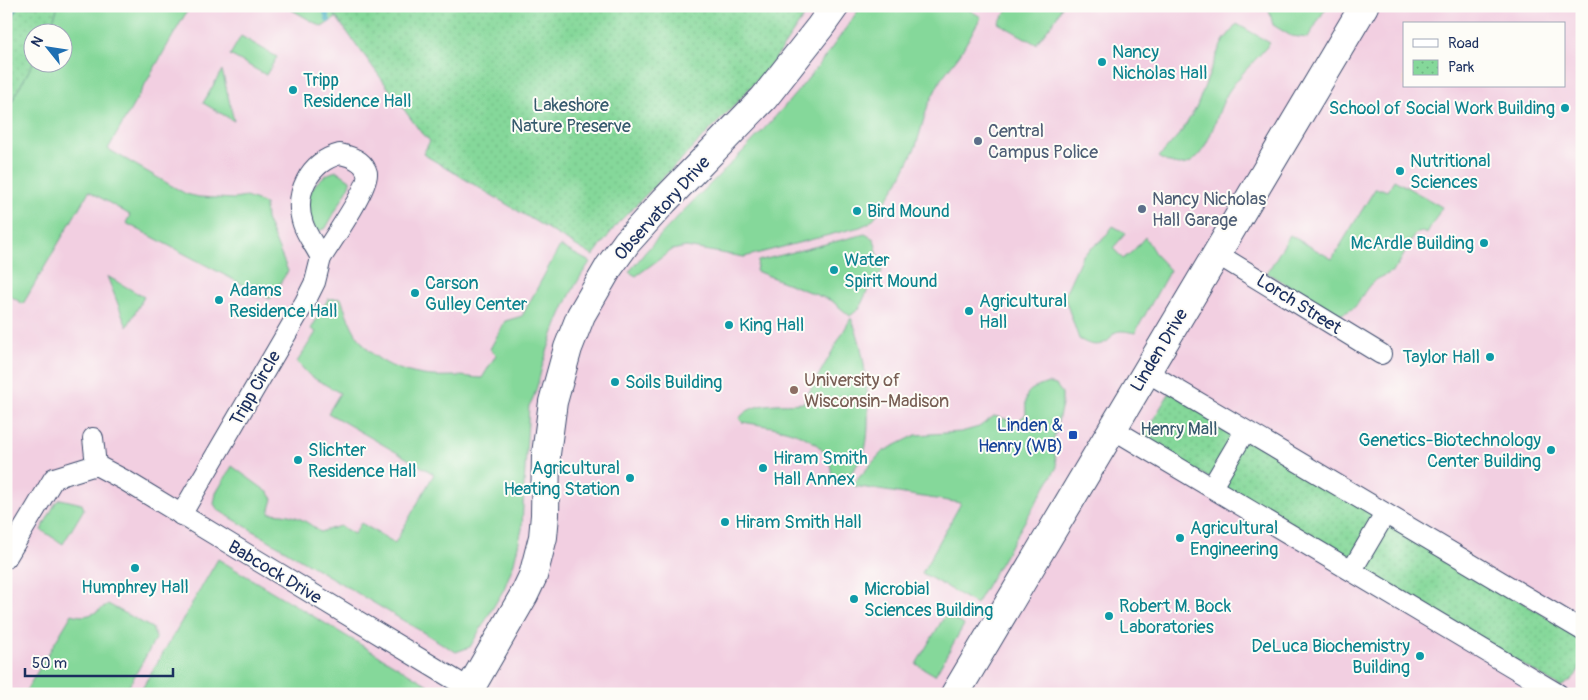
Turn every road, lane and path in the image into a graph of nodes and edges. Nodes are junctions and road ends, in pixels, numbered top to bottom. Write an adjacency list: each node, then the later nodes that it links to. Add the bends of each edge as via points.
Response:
1 (835, 6): 17 (street, Observatory Drive, via 764,98 627,242 581,315 553,402 546,454 545,515 533,576)
2 (1364, 6): 3 (street, Linden Drive)
3 (1217, 254): 5 (street, Lorch Street); 6 (street, Linden Drive)
4 (321, 258): 4 (street, Tripp Circle, via 366,182 365,169 356,159 340,154 315,168 304,185 299,204 303,225); 13 (street, Tripp Circle, via 315,282 305,302)
5 (1381, 354)
6 (1146, 372): 7 (street, Linden Drive); 8 (street)
7 (1112, 428): 11 (street); 18 (street, Linden Drive)
8 (1245, 431): 11 (street); 12 (street)
9 (93, 438): 10 (street)
10 (96, 465): 13 (street, Babcock Drive); 14 (street, via 54,478)
11 (1212, 487): 15 (street)
12 (1385, 514): 15 (street); 16 (street)
13 (181, 515): 17 (street, Babcock Drive)
14 (6, 558)
15 (1352, 570): 19 (street)
16 (1582, 630)
17 (472, 692)
18 (955, 694)
19 (1558, 694)

